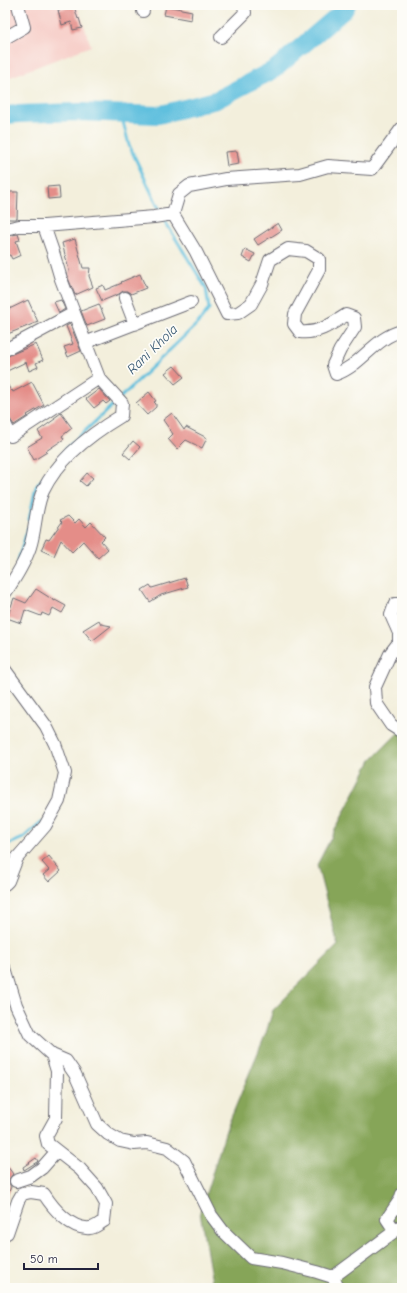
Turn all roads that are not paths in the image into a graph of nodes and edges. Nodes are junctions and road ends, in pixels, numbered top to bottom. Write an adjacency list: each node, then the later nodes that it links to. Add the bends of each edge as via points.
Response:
1 (18, 5): 4 (street, via 24,27)
2 (244, 5): 3 (street, via 245,13)
3 (221, 36)
4 (5, 38)
5 (402, 128): 6 (street, via 372,169 328,166 300,174 226,179 189,186 178,194)
6 (169, 215): 7 (street); 13 (street, via 196,252 227,314 238,313 251,304 262,284 270,260 288,249 306,251 319,259 319,270 295,314 294,324 300,332 310,333 346,315 354,318 355,327 333,365 336,374 347,371 383,340)
7 (44, 226): 8 (street); 11 (street)
8 (5, 229)
9 (125, 298): 12 (street)
10 (191, 302): 12 (street)
11 (74, 313): 14 (street); 15 (street)
12 (134, 324): 14 (street)
13 (402, 331)
14 (87, 342): 16 (street)
15 (5, 350)
16 (100, 378): 17 (street, via 11,436); 18 (street, via 122,403 121,416 69,454 52,474 42,492 30,548)
17 (5, 424)
18 (5, 593)
19 (402, 604): 21 (street, via 395,604 391,615 399,642 390,654 375,687 376,703 391,725)
20 (5, 670): 22 (street, via 46,726 65,774 59,801 45,826 17,858)
21 (402, 732)
22 (5, 884)
23 (5, 969): 24 (street, via 16,1005 30,1035)
24 (52, 1055): 25 (street, via 57,1072 58,1094 56,1118 46,1136 48,1144); 30 (street, via 66,1061 71,1067 97,1124 108,1134 120,1141 167,1148 184,1161 211,1215 250,1258 317,1272)
25 (57, 1151): 26 (street, via 42,1168 31,1176); 29 (street, via 80,1169 97,1188 106,1204 104,1221 92,1228 80,1227 61,1216 44,1194 30,1192 22,1194)
26 (16, 1181)
27 (402, 1194): 28 (street, via 386,1219)
28 (399, 1228): 30 (street)
29 (5, 1234)
30 (335, 1283)

